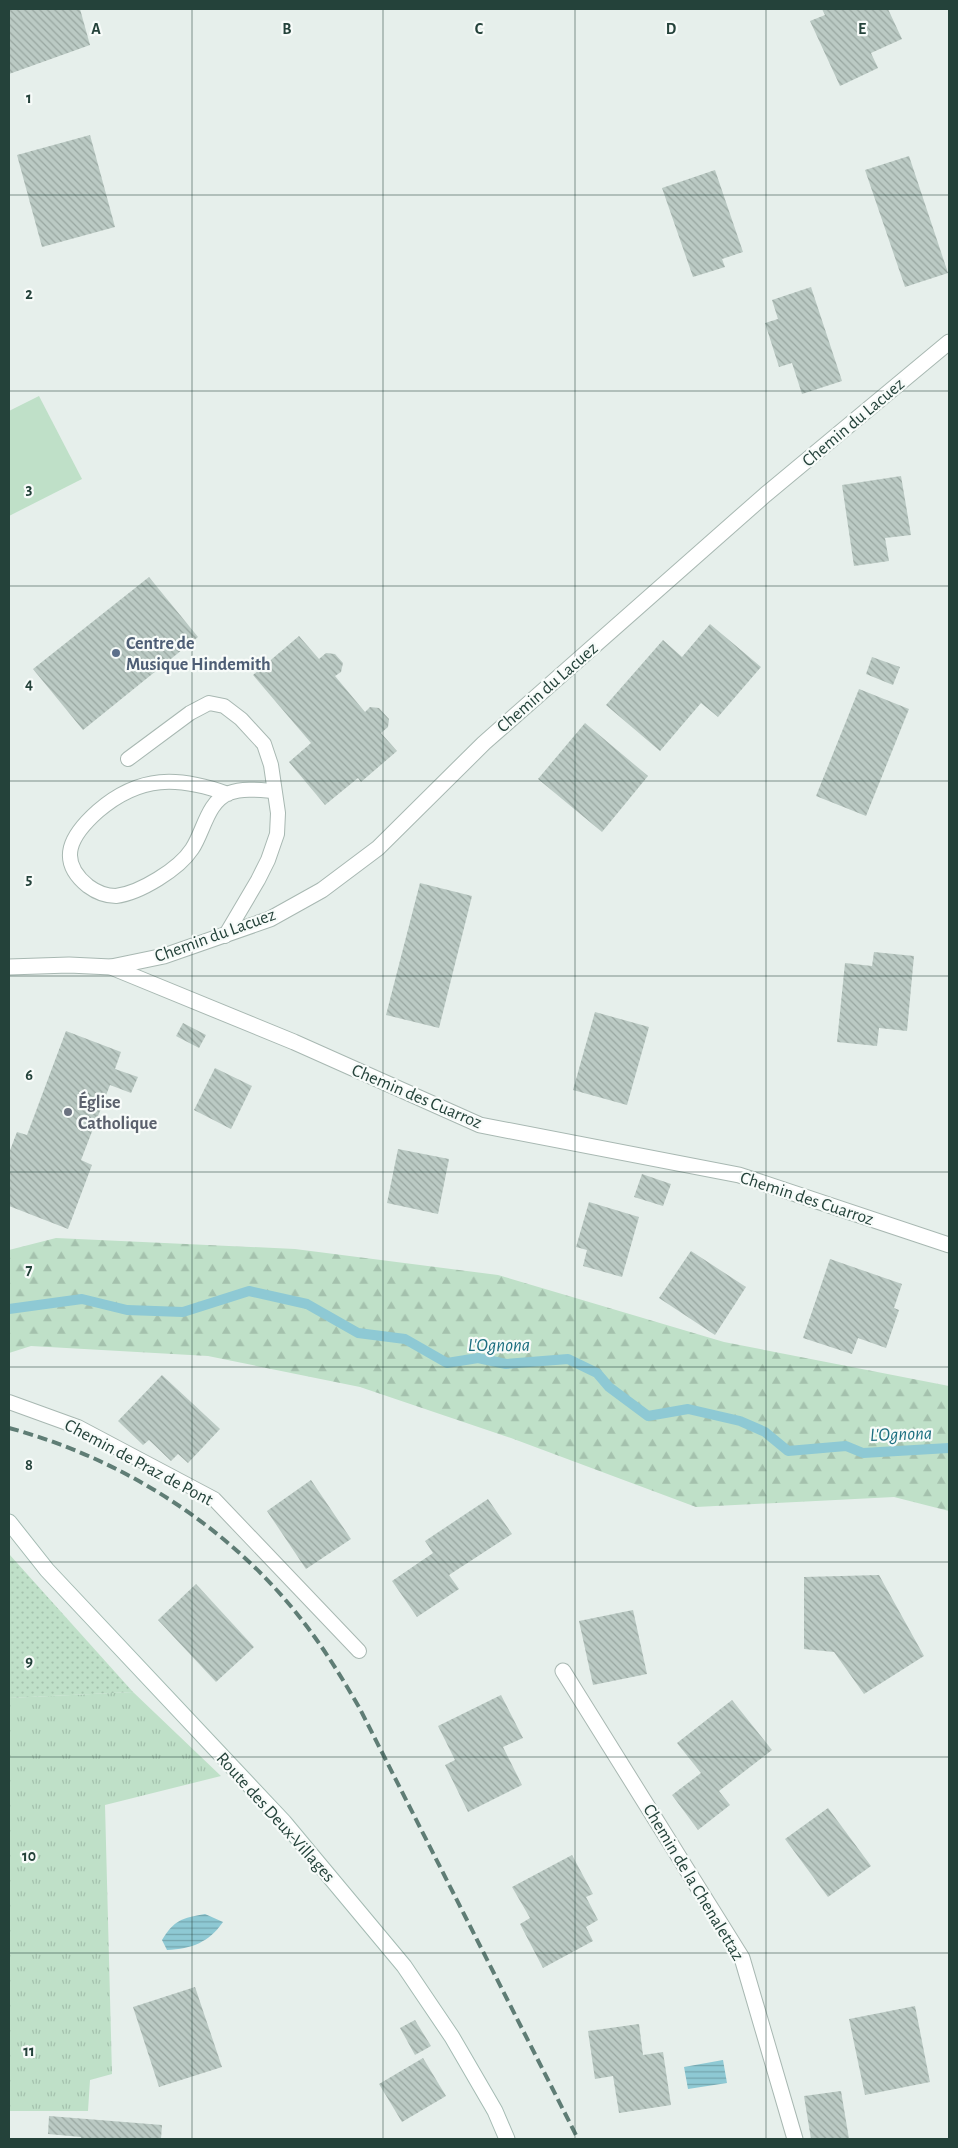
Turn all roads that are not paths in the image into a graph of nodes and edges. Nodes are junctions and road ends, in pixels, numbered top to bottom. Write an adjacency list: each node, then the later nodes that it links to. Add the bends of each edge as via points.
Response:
1 (949, 342): 5 (street, Chemin du Lacuez, via 765,496 499,730 378,848 322,890 270,919)
2 (128, 760): 3 (lane, via 190,713 208,703 224,706 264,744)
3 (274, 790): 4 (lane, via 245,790); 5 (lane, via 277,834 258,880)
4 (228, 794): 4 (lane, via 206,817 200,836 188,855 148,885 116,896 102,894 79,878 70,864 69,853 82,827 126,791 150,782 176,782 204,785)
5 (225, 936): 7 (street, Chemin du Lacuez, via 164,956)
6 (9, 967): 7 (street, Chemin des Cuarroz)
7 (111, 967): 8 (street, Chemin des Cuarroz, via 294,1042 480,1126 739,1175)
8 (949, 1245)
9 (9, 1402): 11 (lane, Chemin de Praz de Pont, via 78,1427 214,1498)
10 (9, 1522): 13 (street, Route des Deux-Villages, via 47,1570 284,1822 404,1966 452,2037 495,2111)
11 (359, 1651)
12 (563, 1671): 14 (street, Chemin de la Chenalettaz, via 742,1958)
13 (507, 2139)
14 (795, 2139)

